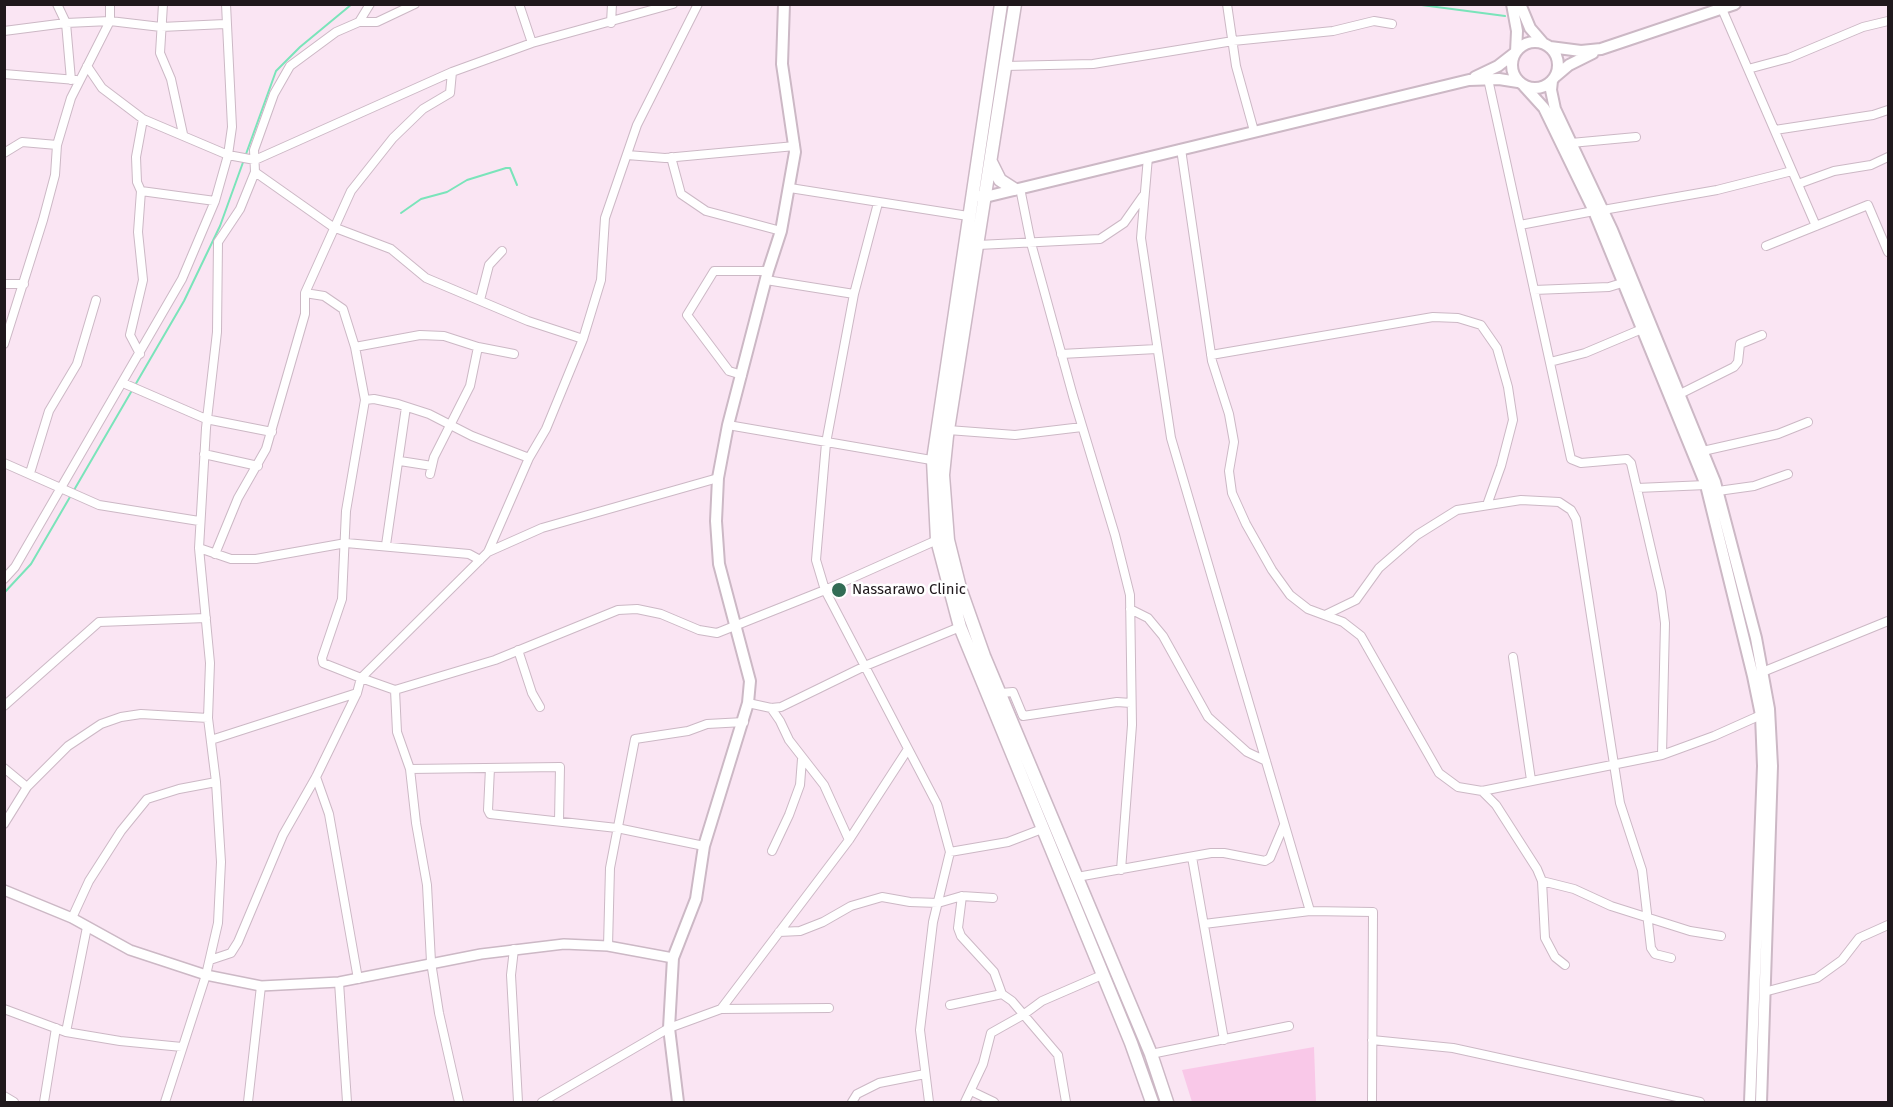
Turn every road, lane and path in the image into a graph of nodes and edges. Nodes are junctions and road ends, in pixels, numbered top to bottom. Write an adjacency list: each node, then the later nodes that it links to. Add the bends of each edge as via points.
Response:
1 (57, 4): 22 (street)
2 (110, 4): 19 (street)
3 (163, 4): 26 (street)
4 (225, 4): 24 (street)
5 (370, 4): 21 (street)
6 (414, 4): 21 (street, via 377,22)
7 (519, 4): 29 (street)
8 (612, 4): 23 (street)
9 (673, 4): 23 (street)
10 (698, 4): 55 (street, via 637,125)
11 (784, 4): 51 (main road, via 782,64)
12 (1001, 4): 67 (main road)
13 (1015, 4): 34 (main road)
14 (1227, 4): 28 (street)
15 (1512, 4): 32 (main road)
16 (1520, 4): 30 (main road, via 1530,28)
17 (1735, 4): 18 (main road)
18 (1722, 9): 31 (main road); 35 (street)
19 (110, 21): 22 (street); 26 (street); 33 (street)
20 (1888, 21): 35 (street)
21 (359, 22): 59 (street, via 336,32 290,66 274,94)
22 (66, 23): 27 (street); 40 (street)
23 (610, 23): 29 (street)
24 (225, 24): 26 (street); 54 (street, via 232,127)
25 (1392, 24): 28 (street, via 1374,21 1333,30)
26 (161, 27): 47 (street, via 160,53 171,79)
27 (4, 31)
28 (1233, 41): 34 (street, via 1094,64); 46 (street)
29 (532, 43): 36 (street)
30 (1547, 45): 31 (main road, via 1581,51); 32 (main road, via 1527,43); 39 (main road, via 1558,61)
31 (1601, 49): 39 (main road, via 1569,65)
32 (1516, 52): 41 (main road); 42 (main road, via 1512,71)
33 (87, 66): 40 (street); 44 (street, via 102,88)
34 (1005, 66): 60 (main road)
35 (1748, 69): 45 (street)
36 (452, 72): 59 (street); 76 (street, via 450,93 423,109 361,175)
37 (4, 74): 40 (street)
38 (1488, 79): 41 (main road); 42 (main road); 74 (street)
39 (1554, 79): 42 (main road, via 1536,89); 49 (main road, via 1551,90 1555,109)
40 (74, 80): 50 (street)
41 (1469, 80): 46 (main road)
42 (1521, 84): 72 (main road, via 1544,108)
43 (1888, 110): 45 (street)
44 (143, 119): 47 (street); 66 (street, via 136,157)
45 (1774, 130): 61 (street)
46 (1254, 132): 52 (main road)
47 (183, 134): 54 (street)
48 (1636, 137): 49 (street)
49 (1571, 143): 72 (main road)
50 (57, 145): 53 (street, via 22,142); 86 (street, via 55,175)
51 (795, 146): 56 (street); 64 (main road)
52 (1180, 149): 58 (main road); 102 (street)
53 (4, 153)
54 (228, 155): 59 (street); 70 (street)
55 (627, 155): 56 (street); 94 (street, via 605,218 601,280)
56 (671, 157): 77 (street, via 681,194 706,211)
57 (1888, 157): 63 (street)
58 (1148, 158): 65 (main road); 68 (street)
59 (253, 160): 62 (street)
60 (991, 162): 65 (main road, via 1000,180); 69 (main road)
61 (1792, 171): 63 (street); 72 (street, via 1717,190)
62 (255, 172): 76 (street); 109 (street, via 240,209 218,242 217,332)
63 (1798, 184): 75 (street)
64 (790, 188): 71 (street); 77 (main road)
65 (1017, 188): 69 (main road); 78 (street)
66 (141, 191): 70 (street); 99 (street, via 138,232 143,280 130,335)
67 (971, 196): 69 (main road); 73 (main road)
68 (1144, 196): 78 (street, via 1124,223 1100,239); 98 (street, via 1141,238)
69 (985, 197): 79 (main road)
70 (215, 201): 99 (street, via 182,279)
71 (878, 203): 73 (street); 89 (street)
72 (1598, 210): 74 (street); 84 (main road); 106 (main road)
73 (968, 216): 121 (main road)
74 (1520, 225): 87 (street)
75 (1816, 226): 80 (street); 81 (street, via 1868,205)
76 (333, 227): 88 (street); 91 (street, via 391,249 426,278)
77 (781, 231): 83 (main road)
78 (1031, 243): 79 (street); 101 (street)
79 (978, 245): 114 (main road)
80 (1766, 246)
81 (1887, 246)
82 (502, 250): 91 (street, via 489,265)
83 (767, 275): 89 (street); 104 (main road); 104 (street, via 714,271 687,315 729,371)
84 (1622, 283): 87 (street); 92 (main road)
85 (4, 284): 86 (street)
86 (24, 284): 95 (street)
87 (1534, 290): 103 (street)
88 (305, 293): 96 (street, via 324,296 343,309); 115 (street, via 305,314)
89 (854, 294): 116 (street)
90 (96, 300): 124 (street, via 77,364 49,411)
91 (480, 300): 94 (street)
92 (1642, 328): 103 (street, via 1585,353); 127 (main road)
93 (1762, 335): 106 (street, via 1740,344 1734,367)
94 (583, 339): 119 (street, via 546,429)
95 (5, 343)
96 (356, 347): 97 (street, via 420,335 444,336); 107 (street)
97 (478, 347): 100 (street); 111 (street, via 470,386)
98 (1157, 349): 101 (street); 168 (street, via 1171,438)
99 (140, 354): 105 (street)
100 (514, 354)
101 (1061, 354): 113 (street)
102 (1211, 355): 131 (street, via 1433,317 1464,319 1481,325 1497,348 1513,420); 143 (street, via 1234,442 1229,471 1236,503 1290,596)
103 (1550, 362): 129 (street, via 1571,459 1581,463 1630,460)
104 (742, 375): 112 (main road)
105 (126, 385): 109 (street); 128 (street)
106 (1680, 394): 117 (main road)
107 (365, 400): 108 (street); 134 (street, via 346,511)
108 (406, 406): 111 (street); 120 (street)
109 (206, 419): 115 (street); 118 (street)
110 (1808, 422): 117 (street, via 1778,434)
111 (450, 425): 119 (street); 120 (street, via 431,470)
112 (728, 425): 116 (street); 126 (main road)
113 (1082, 427): 114 (street, via 1015,435); 142 (street, via 1127,578)
114 (948, 430): 121 (main road)
115 (272, 432): 123 (street)
116 (826, 443): 121 (street); 141 (street, via 816,560)
117 (1703, 451): 130 (main road)
118 (204, 454): 123 (street); 132 (street)
119 (529, 458): 137 (street)
120 (400, 461): 135 (street)
121 (939, 461): 133 (main road); 155 (main road, via 954,565 972,623)
122 (4, 463): 124 (street)
123 (258, 466): 138 (street, via 238,498)
124 (30, 473): 128 (street)
125 (1788, 474): 130 (street, via 1754,486)
126 (718, 478): 137 (street, via 542,528); 146 (main road, via 719,564)
127 (1706, 485): 129 (street); 151 (main road)
128 (63, 488): 132 (street, via 108,507); 140 (street)
129 (1637, 488): 166 (street, via 1665,623)
130 (1718, 492): 151 (main road)
131 (1487, 505): 143 (street, via 1457,510 1417,535 1379,568 1356,600); 169 (street, via 1521,500 1558,502 1571,510 1576,519)
132 (200, 521): 136 (street)
133 (937, 540): 141 (street); 147 (main road)
134 (346, 543): 135 (street); 138 (street, via 256,559 231,559); 152 (street, via 342,599 322,661)
135 (386, 545): 139 (street, via 469,554)
136 (199, 548): 138 (street); 144 (street)
137 (488, 552): 139 (street)
138 (215, 554)
139 (480, 560): 152 (street)
140 (4, 579)
141 (825, 590): 146 (street); 150 (street)
142 (1130, 609): 157 (street); 168 (street, via 1148,618 1163,636 1208,717 1240,747)
143 (1325, 615): 177 (street, via 1343,622 1361,636 1439,773 1458,787)
144 (206, 618): 158 (street, via 99,622); 162 (street, via 210,663)
145 (1888, 621): 151 (street)
146 (736, 626): 148 (street, via 717,633 661,614 618,610); 156 (main road, via 750,681)
147 (960, 627): 150 (street); 182 (main road)
148 (518, 650): 153 (street); 159 (street)
149 (1513, 657): 174 (street)
150 (865, 666): 160 (street, via 782,707); 165 (street)
151 (1757, 674): 161 (main road); 215 (main road, via 1769,709 1772,765)
152 (361, 678): 153 (street); 154 (street)
153 (395, 690): 172 (street, via 397,732)
154 (357, 693): 164 (street); 173 (street)
155 (1001, 693): 157 (street, via 1013,692 1023,716); 189 (main road)
156 (748, 703): 160 (street); 163 (main road)
157 (1131, 703): 188 (street)
158 (4, 706)
159 (540, 707)
160 (771, 708): 167 (street)
161 (1761, 714): 166 (street); 251 (main road, via 1763,766)
162 (208, 718): 164 (street); 176 (street, via 141,714 101,724 68,746)
163 (744, 722): 181 (street, via 707,724 635,739); 184 (main road)
164 (211, 740): 175 (street)
165 (908, 749): 183 (street); 186 (street, via 937,804)
166 (1662, 755): 169 (street)
167 (802, 759): 183 (street, via 824,785); 185 (street, via 800,785)
168 (1266, 761): 180 (street)
169 (1613, 763): 174 (street); 196 (street, via 1620,803 1642,870)
170 (4, 768): 176 (street)
171 (490, 768): 172 (street); 178 (street, via 490,814); 178 (street, via 560,767)
172 (410, 769): 208 (street, via 427,885)
173 (316, 777): 207 (street, via 283,835 238,942 231,953); 212 (street, via 329,814)
174 (1531, 780): 177 (street)
175 (216, 782): 197 (street, via 147,799 88,881); 207 (street, via 221,862 218,923)
176 (27, 787): 179 (street)
177 (1482, 791): 190 (street, via 1496,805)
178 (559, 821): 181 (street)
179 (4, 824)
180 (1284, 825): 187 (street, via 1270,858 1265,861 1224,853); 195 (street)
181 (617, 828): 184 (street); 203 (street, via 610,868)
182 (1042, 829): 186 (street, via 1008,842); 211 (main road)
183 (849, 840): 201 (street)
184 (704, 846): 205 (main road, via 696,899)
185 (772, 851)
186 (950, 852): 194 (street)
187 (1192, 857): 188 (street); 198 (street)
188 (1121, 870): 189 (street)
189 (1077, 877): 229 (main road)
190 (1542, 881): 196 (street); 209 (street, via 1545,938 1555,957)
191 (4, 890): 197 (street)
192 (962, 896): 193 (street); 194 (street); 216 (street, via 958,928 961,936 994,972)
193 (993, 898)
194 (938, 903): 201 (street, via 882,897 851,906 800,931); 230 (street, via 920,1030)
195 (1310, 911): 198 (street); 227 (street, via 1373,912)
196 (1648, 917): 202 (street, via 1704,935); 206 (street, via 1651,948 1655,954)
197 (72, 918): 200 (street)
198 (1204, 924): 226 (street)
199 (1888, 925): 215 (street, via 1859,938 1842,960 1817,978)
200 (87, 927): 210 (street, via 130,951); 225 (street)
201 (779, 932): 220 (street)
202 (1721, 936)
203 (608, 946): 204 (street, via 564,944); 205 (street)
204 (514, 949): 208 (street); 239 (street, via 511,975)
205 (673, 958): 224 (main road)
206 (1671, 958)
207 (210, 960): 210 (street)
208 (431, 962): 212 (street); 238 (street)
209 (1565, 965)
210 (206, 975): 214 (street); 228 (street)
211 (1102, 975): 221 (street, via 1065,989); 247 (main road)
212 (358, 979): 213 (street)
213 (339, 982): 214 (street); 237 (street)
214 (261, 986): 236 (street)
215 (1764, 992): 252 (main road)
216 (1002, 994): 217 (street); 221 (street)
217 (950, 1005)
218 (829, 1008): 220 (street)
219 (4, 1009): 223 (street)
220 (721, 1010): 224 (street)
221 (1023, 1015): 231 (street, via 991,1033); 246 (street, via 1058,1055)
222 (1289, 1026): 226 (street)
223 (56, 1028): 225 (street); 234 (street)
224 (669, 1028): 240 (street); 241 (main road)
225 (66, 1032): 228 (street)
226 (1224, 1040): 229 (street)
227 (1372, 1040): 249 (street); 250 (street, via 1453,1048)
228 (182, 1047): 235 (street)
229 (1151, 1054): 248 (main road)
230 (925, 1074): 242 (street, via 879,1083 857,1094); 243 (street)
231 (971, 1091): 244 (street); 245 (street)
232 (4, 1096): 233 (street)
233 (14, 1102)
234 (44, 1102)
235 (165, 1102)
236 (248, 1102)
237 (347, 1102)
238 (459, 1102)
239 (518, 1102)
240 (542, 1102)
241 (678, 1102)
242 (852, 1102)
243 (929, 1102)
244 (965, 1102)
245 (994, 1102)
246 (1066, 1102)
247 (1152, 1102)
248 (1167, 1102)
249 (1372, 1102)
250 (1700, 1102)
251 (1750, 1102)
252 (1761, 1102)

